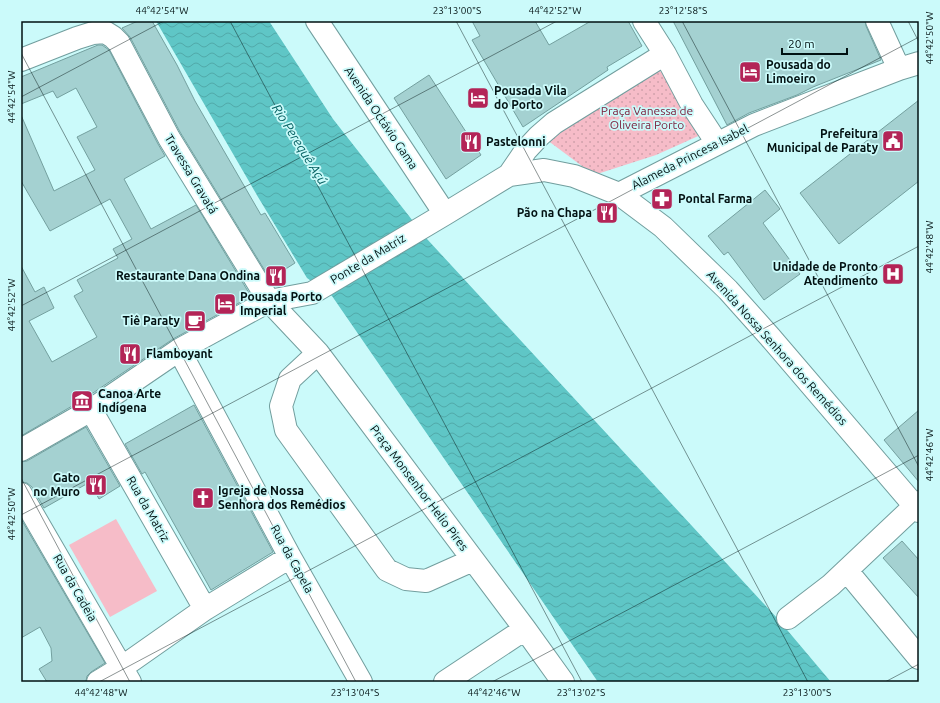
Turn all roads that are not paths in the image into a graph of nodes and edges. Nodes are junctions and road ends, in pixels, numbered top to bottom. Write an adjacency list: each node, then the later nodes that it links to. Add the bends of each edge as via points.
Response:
1 (317, 21): 11 (street, Avenida Octávio Gama)
2 (644, 21): 4 (street)
3 (877, 21): 7 (street)
4 (665, 54): 8 (street, via 692,105); 9 (street, via 554,122 526,150)
5 (21, 60): 12 (street, Travessa Gravatá, via 92,33 104,32 113,37 119,43 169,138)
6 (919, 63): 7 (street, Alameda Princesa Isabel)
7 (899, 70): 8 (street, Alameda Princesa Isabel, via 754,125)
8 (717, 143): 10 (street, Alameda Princesa Isabel)
9 (509, 175): 10 (street, Avenida Nossa Senhora dos Remédios, via 544,170 574,176); 11 (street, Ponte da Matriz)
10 (619, 194): 18 (street, Avenida Nossa Senhora dos Remédios, via 663,227 728,290)
11 (445, 214): 12 (street, Ponte da Matriz, via 312,293)
12 (269, 301): 13 (street); 14 (street, Praça Monsenhor Helio Pires)
13 (179, 350): 15 (street); 19 (street, Rua da Capela)
14 (318, 353): 20 (street, Praça Monsenhor Helio Pires); 20 (street, via 290,379 281,406 286,430 386,570 406,579 426,581)
15 (91, 410): 16 (street); 22 (street, Rua da Matriz)
16 (21, 450)
17 (21, 494): 26 (street, Rua da Cadeia)
18 (918, 507): 21 (street)
19 (290, 557): 22 (street); 28 (street, Rua da Capela)
20 (473, 560): 24 (street, Praça Monsenhor Helio Pires)
21 (847, 571): 23 (street); 25 (street)
22 (205, 609): 26 (street)
23 (788, 618)
24 (525, 629): 29 (street); 30 (street, Praça Monsenhor Helio Pires)
25 (919, 658)
26 (126, 675): 27 (street)
27 (98, 682)
28 (361, 682)
29 (445, 682)
30 (563, 682)

